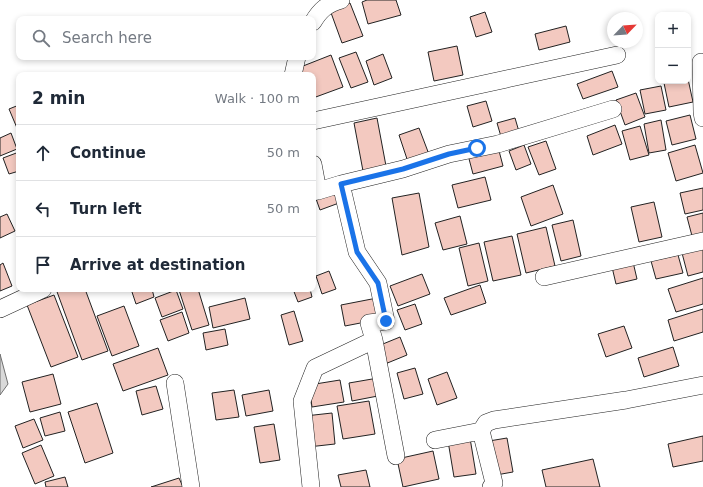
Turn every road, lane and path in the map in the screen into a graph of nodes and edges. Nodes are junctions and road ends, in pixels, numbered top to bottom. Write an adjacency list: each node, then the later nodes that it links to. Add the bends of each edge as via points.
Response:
1 (340, 0): 2 (street)
2 (322, 4): 3 (street)
3 (316, 16)
4 (617, 55): 10 (street)
5 (296, 60): 7 (street)
6 (701, 62): 9 (street)
7 (294, 72)
8 (613, 109): 11 (street, via 498,144 449,154 403,169)
9 (703, 118)
10 (316, 120)
11 (341, 184): 12 (street); 17 (street, via 357,252 378,283 386,321 369,323)
12 (316, 192)
13 (703, 241): 14 (street)
14 (544, 276)
15 (37, 292): 16 (street)
16 (0, 309)
17 (374, 340): 22 (street); 24 (street, via 315,368 302,401)
18 (175, 383): 23 (street)
19 (703, 385): 20 (street, via 626,400 494,420 486,424)
20 (481, 431): 21 (street); 25 (street, via 494,483)
21 (435, 440)
22 (396, 456)
23 (191, 487)
24 (311, 487)
25 (490, 487)

